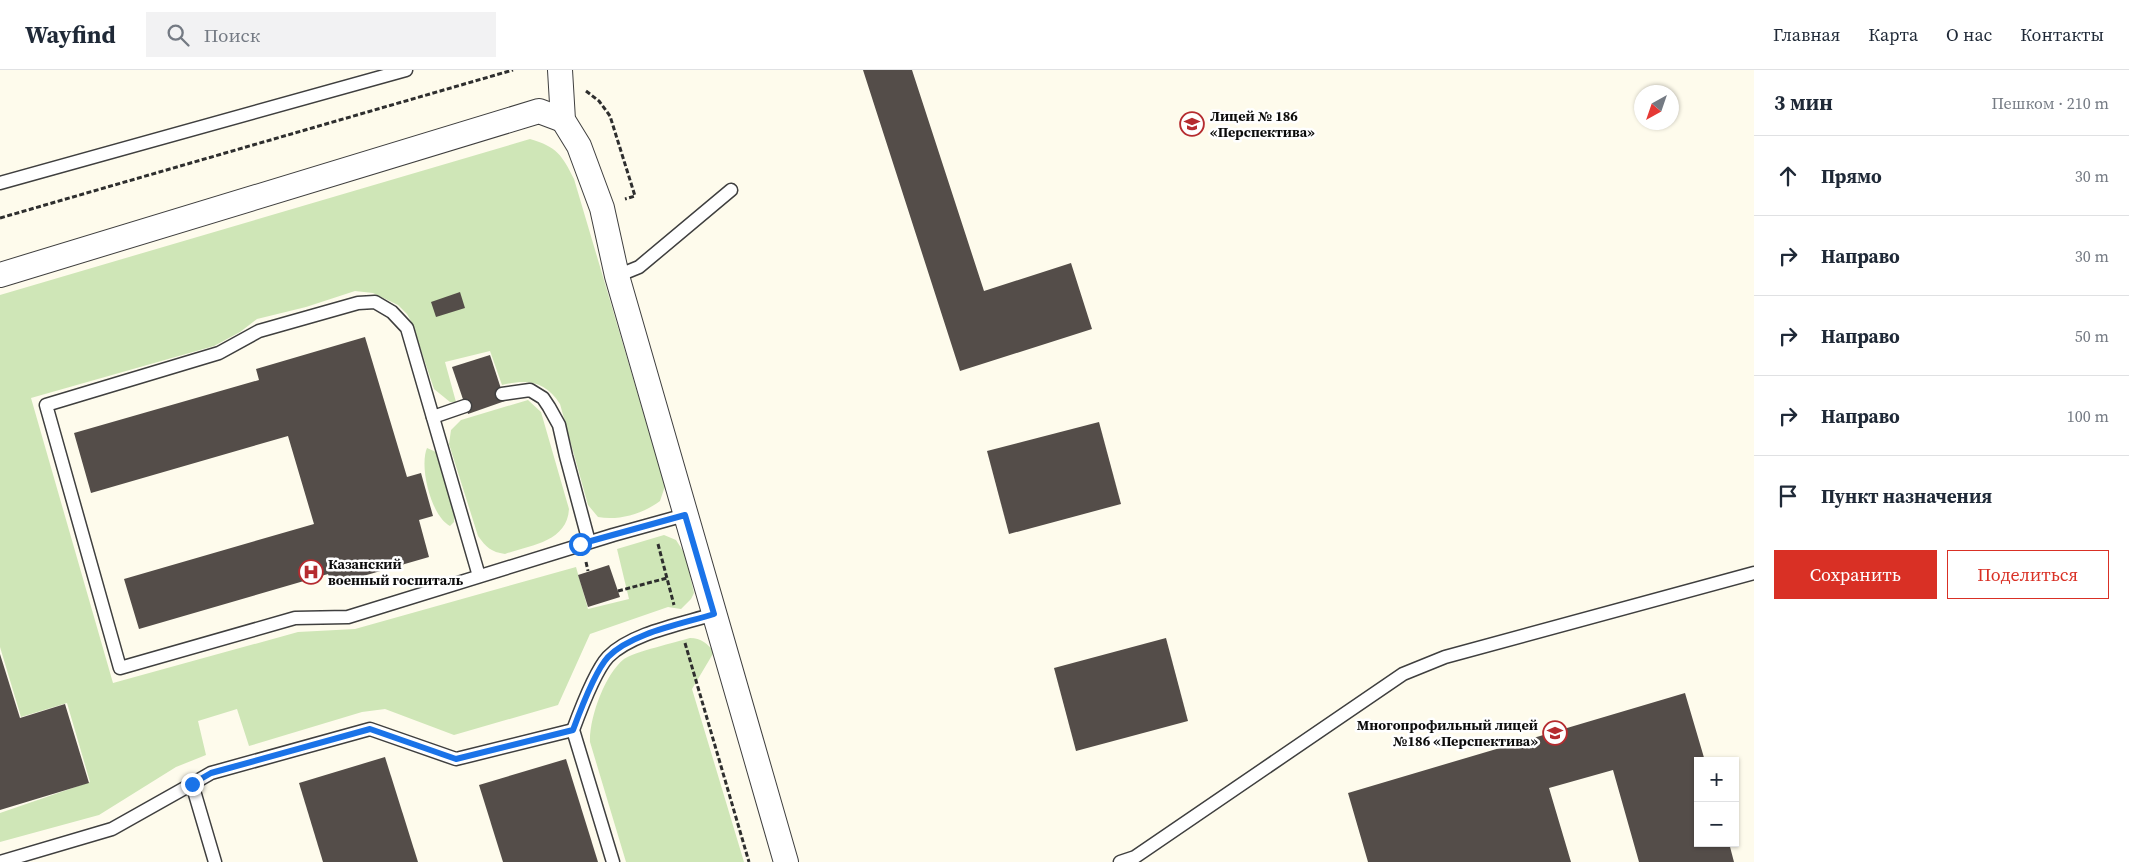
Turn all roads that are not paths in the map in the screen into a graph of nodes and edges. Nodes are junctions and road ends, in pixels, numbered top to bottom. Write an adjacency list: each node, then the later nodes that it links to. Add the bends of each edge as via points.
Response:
1 (406, 70): 4 (lane)
2 (561, 73): 3 (street)
3 (563, 120): 6 (street, via 539,111); 7 (street, via 579,146 602,208)
4 (0, 183)
5 (731, 190): 7 (lane, via 639,267)
6 (0, 275)
7 (617, 276): 11 (street)
8 (502, 394): 12 (lane, via 530,390 544,398 550,407 559,425)
9 (465, 406): 10 (lane)
10 (433, 417): 14 (lane); 14 (lane, via 407,328 392,312 375,302 358,303 259,330 219,353 46,405 120,668 295,618 348,617)
11 (685, 515): 12 (lane); 15 (street)
12 (589, 542): 14 (lane)
13 (1754, 573): 22 (lane, via 1444,657 1404,674 1135,857)
14 (479, 576)
15 (714, 614): 16 (lane, via 630,641 607,658); 21 (street)
16 (573, 730): 17 (lane, via 456,759 370,729 211,773); 20 (lane)
17 (192, 784): 18 (lane, via 112,829); 19 (lane)
18 (0, 862)
19 (215, 862)
20 (613, 862)
21 (786, 862)
22 (1120, 862)

